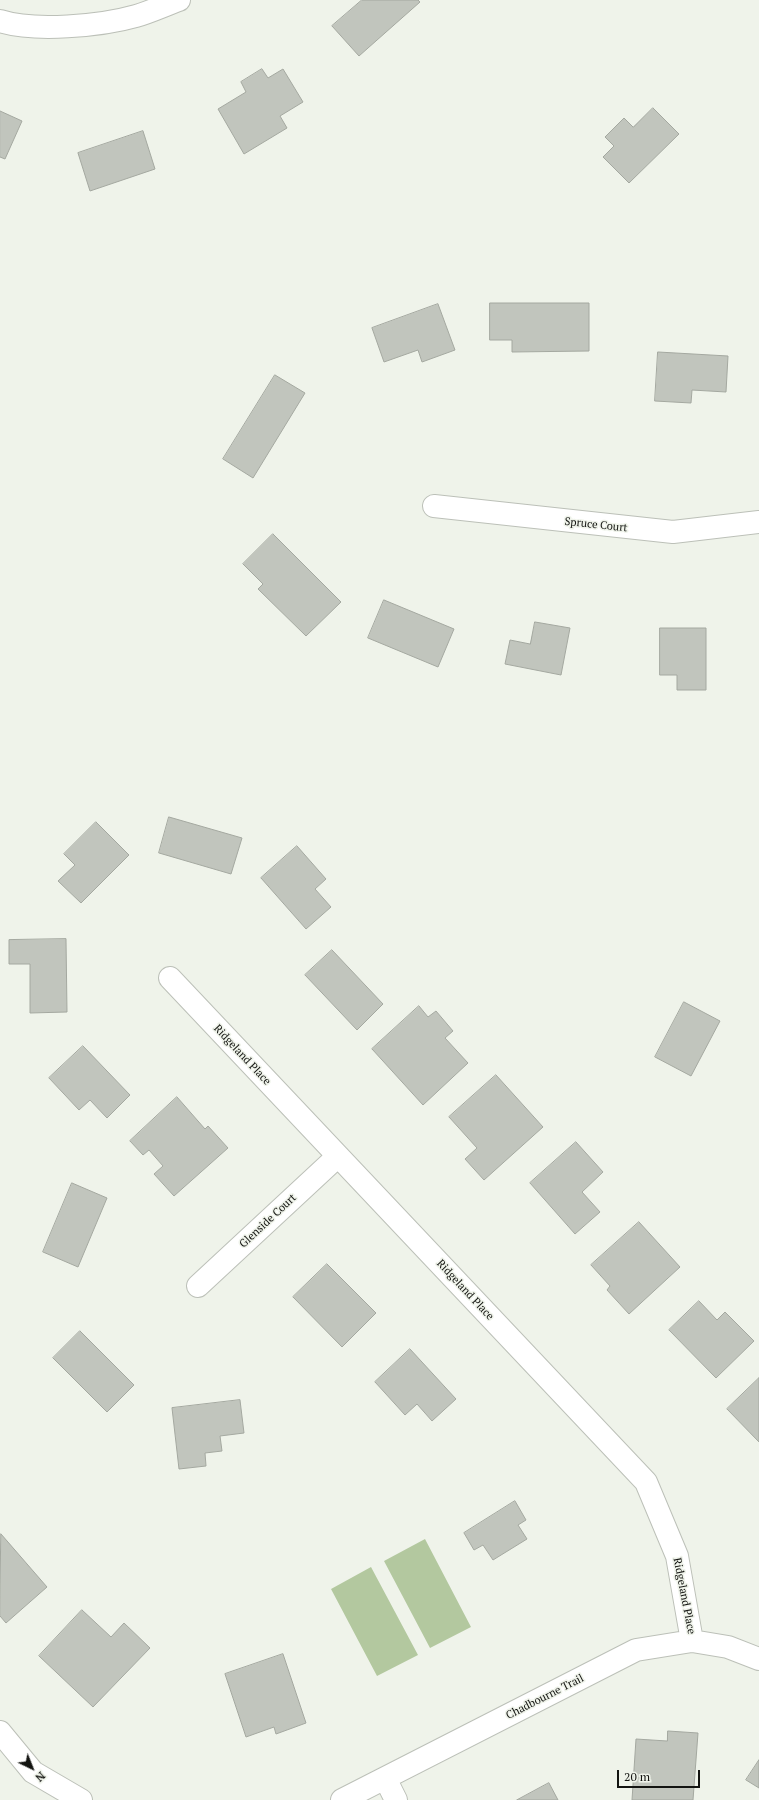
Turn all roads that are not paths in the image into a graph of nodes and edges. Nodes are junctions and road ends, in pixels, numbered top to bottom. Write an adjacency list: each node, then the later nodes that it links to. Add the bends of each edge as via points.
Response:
1 (179, 0): 2 (street, via 135,16 94,23 54,27 13,25)
2 (0, 21)
3 (434, 506): 4 (street, Spruce Court, via 672,532)
4 (759, 522)
5 (170, 978): 6 (street, Ridgeland Place)
6 (338, 1156): 7 (street, Glenside Court); 8 (street, Ridgeland Place, via 646,1482 677,1556)
7 (198, 1286)
8 (692, 1641): 9 (street, Chadbourne Trail, via 728,1646); 11 (street, Chadbourne Trail, via 636,1650)
9 (759, 1659)
10 (0, 1732): 12 (street, via 33,1772)
11 (385, 1778): 13 (street, Chadbourne Trail); 14 (street)
12 (80, 1800)
13 (342, 1800)
14 (396, 1800)

